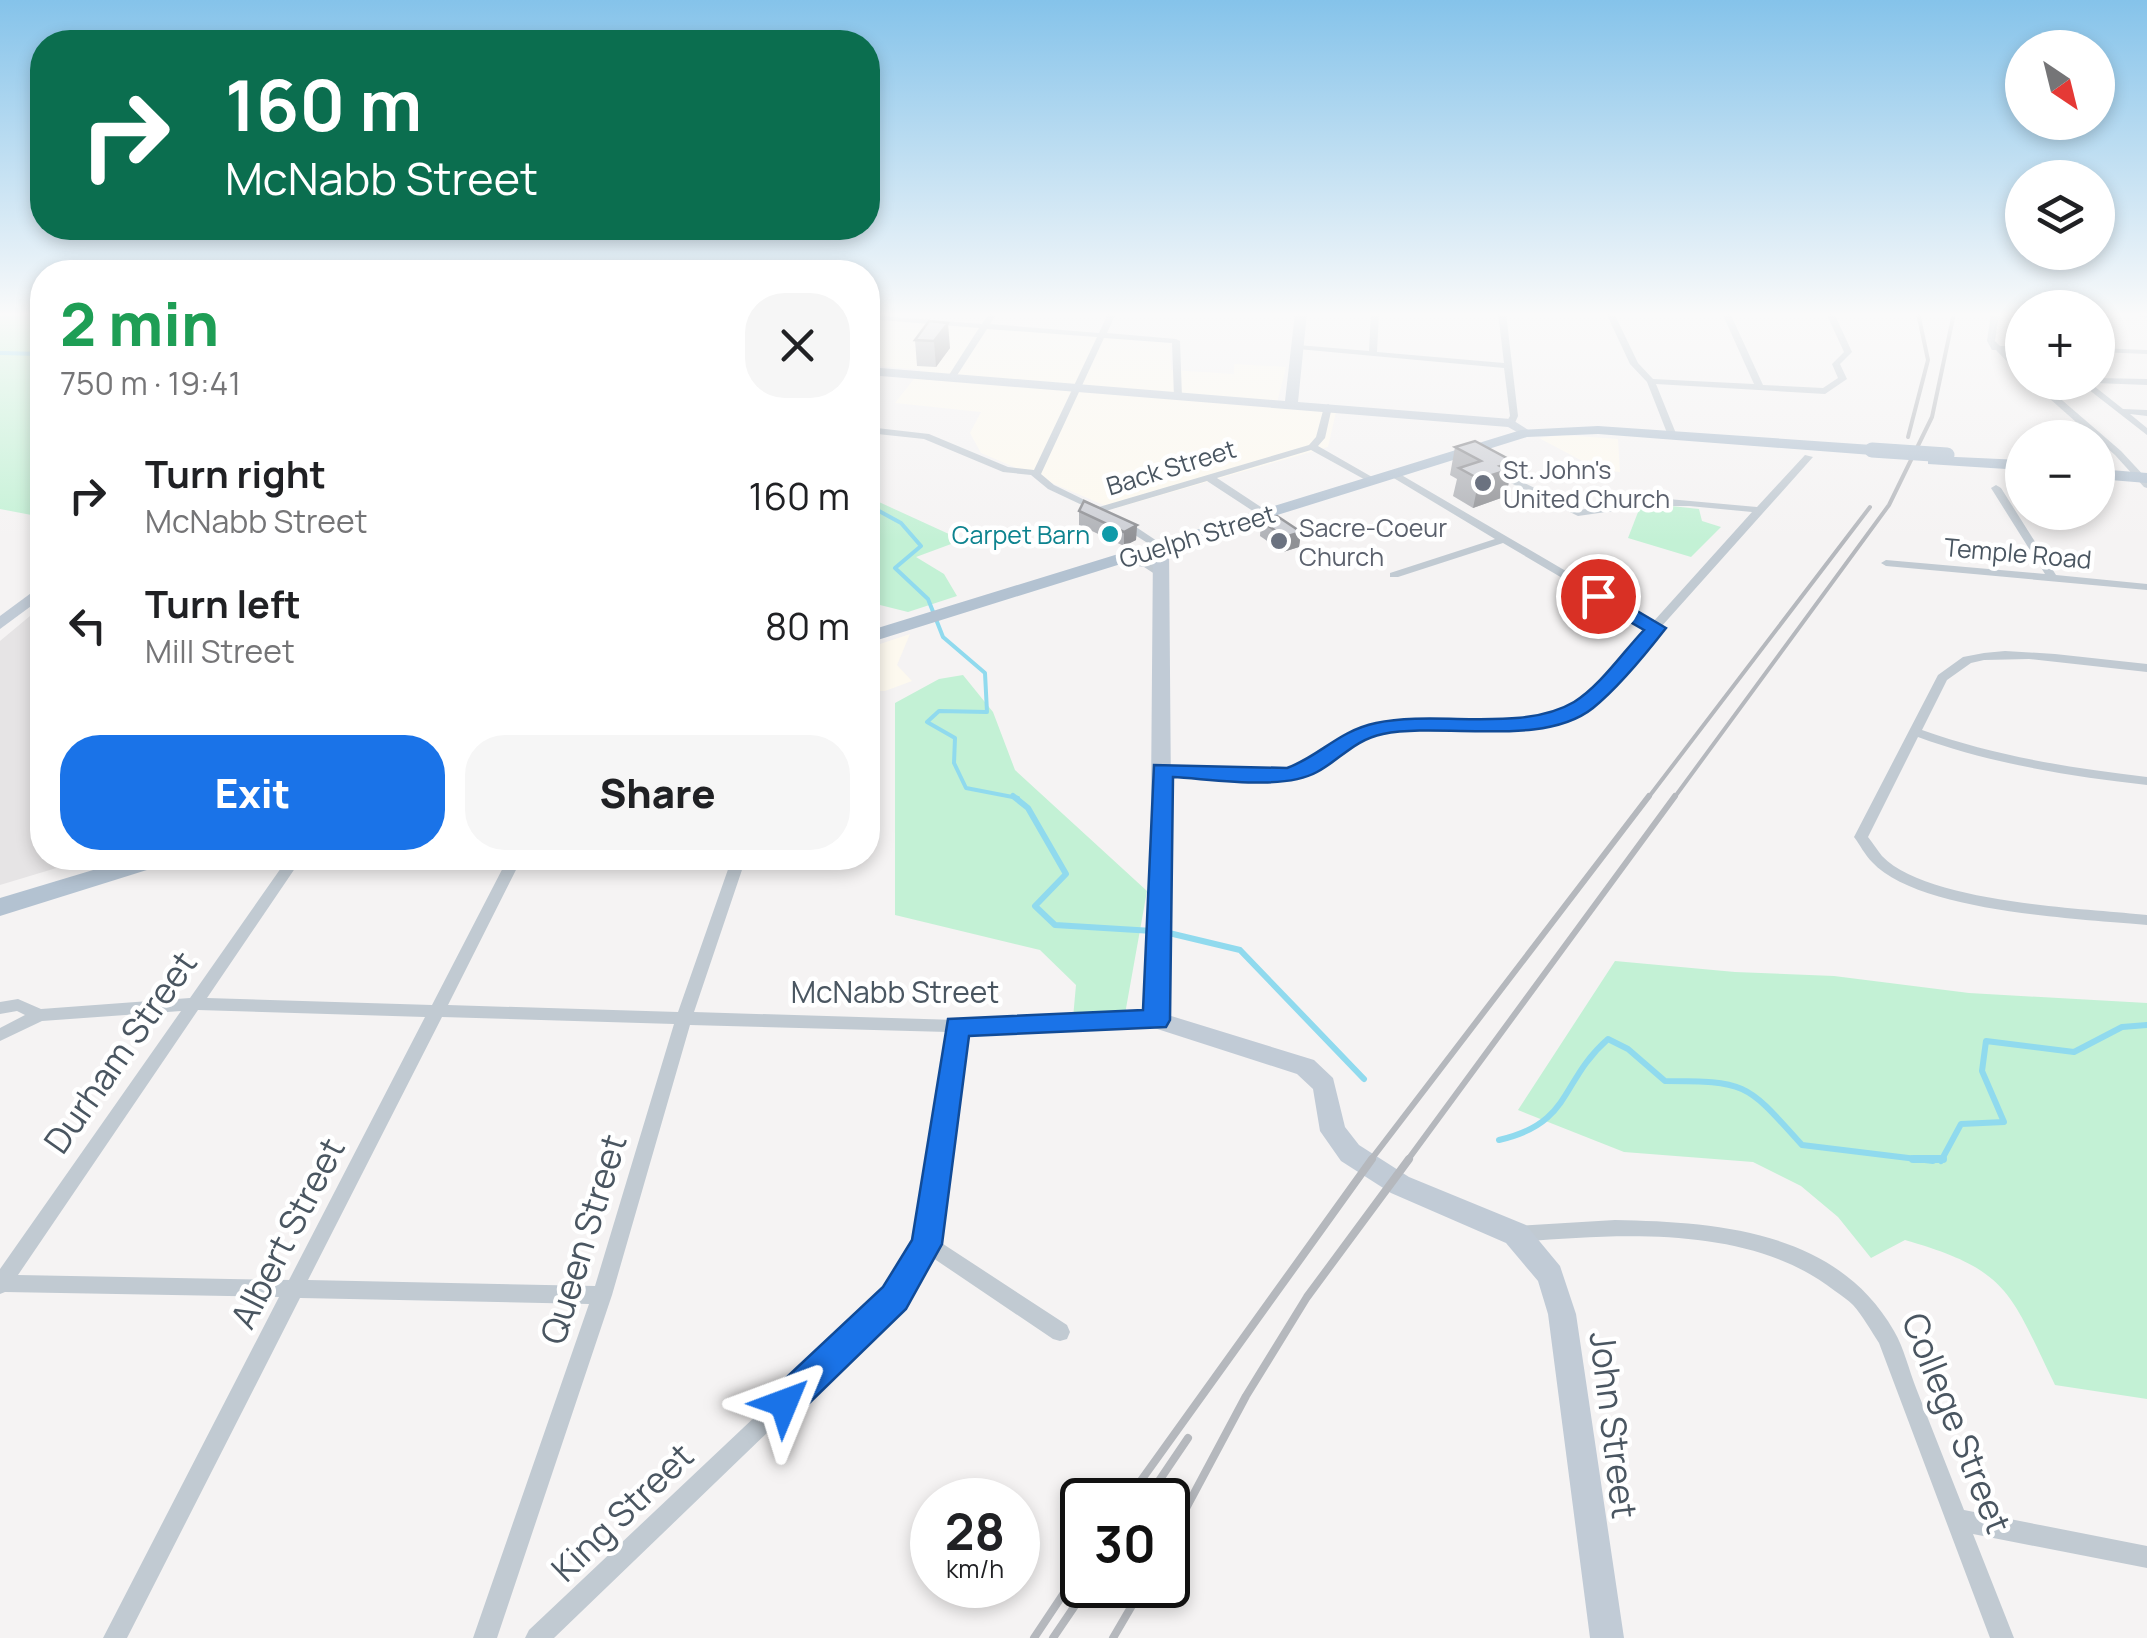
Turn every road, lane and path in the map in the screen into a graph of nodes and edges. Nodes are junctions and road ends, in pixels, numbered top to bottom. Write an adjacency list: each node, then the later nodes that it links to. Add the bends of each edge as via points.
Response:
1 (1078, 389): 25 (street)
2 (1106, 389): 9 (street)
3 (1178, 389): 9 (street)
4 (1293, 389): 12 (street)
5 (1510, 389): 16 (street)
6 (1653, 389): 20 (street)
7 (1779, 389): 8 (street)
8 (1824, 389)
9 (1178, 396): 12 (street)
10 (2055, 400): 29 (street)
11 (2104, 400): 14 (street)
12 (1291, 404): 13 (street)
13 (1328, 406): 16 (street); 21 (street)
14 (2118, 412): 15 (street); 18 (street)
15 (2147, 413)
16 (1511, 423): 19 (street)
17 (880, 431): 25 (street, via 926,436 1006,470)
18 (2147, 432)
19 (1526, 433): 20 (main road, Guelph Street); 23 (main road, Guelph Street)
20 (1672, 436): 22 (main road, Guelph Street)
21 (1312, 447): 28 (street, Back Street); 30 (street)
22 (1813, 452): 24 (main road, Guelph Street, bridge); 33 (street)
23 (1462, 454): 27 (main road, Guelph Street); 34 (street)
24 (2005, 464)
25 (1036, 473): 32 (street)
26 (2115, 473): 29 (main road)
27 (1395, 474): 30 (main road, Guelph Street); 36 (street)
28 (1208, 476): 32 (street, Back Street); 35 (street)
29 (2143, 477)
30 (1374, 481): 35 (main road, Guelph Street)
31 (1996, 488): 42 (street)
32 (1098, 510): 37 (street)
33 (1758, 510): 34 (street, via 1663,500); 48 (street)
34 (1578, 514)
35 (1266, 515): 37 (main road, Guelph Street)
36 (1505, 539): 40 (street); 48 (street)
37 (1161, 546): 38 (main road, Guelph Street); 41 (street)
38 (1118, 560): 41 (street, via 1147,564); 49 (main road, Guelph Street)
39 (1886, 563): 42 (street, Temple Road)
40 (1394, 574)
41 (1164, 577): 52 (street)
42 (2053, 579): 43 (street, Temple Road)
43 (2147, 587)
44 (30, 594): 45 (street)
45 (0, 600)
46 (30, 600): 47 (street)
47 (0, 624)
48 (1656, 628): 52 (street, via 1585,704 1560,716 1525,724 1428,722 1378,729 1344,740 1289,774)
49 (880, 633)
50 (2147, 668): 51 (street, via 1982,656 1942,678)
51 (1914, 731): 53 (street, via 2038,769); 59 (street, via 1861,837 1868,856 1924,890)
52 (1162, 770): 64 (street)
53 (2147, 781)
54 (119, 870): 58 (main road)
55 (287, 870): 60 (street, Durham Street)
56 (509, 870): 62 (street, Albert Street)
57 (735, 870): 65 (street, Queen Street)
58 (0, 907)
59 (2147, 920)
60 (192, 1004): 62 (street, McNabb Street); 63 (street, McNabb Street); 70 (street, Durham Street)
61 (0, 1008): 63 (street, via 18,1004)
62 (436, 1010): 65 (street, McNabb Street); 71 (street, Albert Street)
63 (40, 1015): 67 (street)
64 (1156, 1020): 66 (street, McNabb Street); 68 (street, McNabb Street, via 1305,1067 1324,1085 1333,1132 1350,1153 1400,1185)
65 (682, 1021): 66 (street, McNabb Street); 72 (street, Queen Street)
66 (957, 1026): 69 (street, King Street)
67 (0, 1035)
68 (1516, 1234): 74 (street, College Street, via 1593,1227 1691,1231 1765,1247 1836,1274 1875,1311); 79 (street, John Street, via 1558,1294)
69 (927, 1244): 73 (street); 78 (street, King Street, via 894,1298)
70 (1, 1284): 71 (street)
71 (295, 1289): 72 (street); 76 (street, Albert Street)
72 (602, 1295): 77 (street, Queen Street)
73 (1060, 1332)
74 (1958, 1520): 75 (street); 80 (street, College Street)
75 (2147, 1556)
76 (115, 1638)
77 (484, 1638)
78 (538, 1638)
79 (1607, 1638)
80 (2002, 1638)

